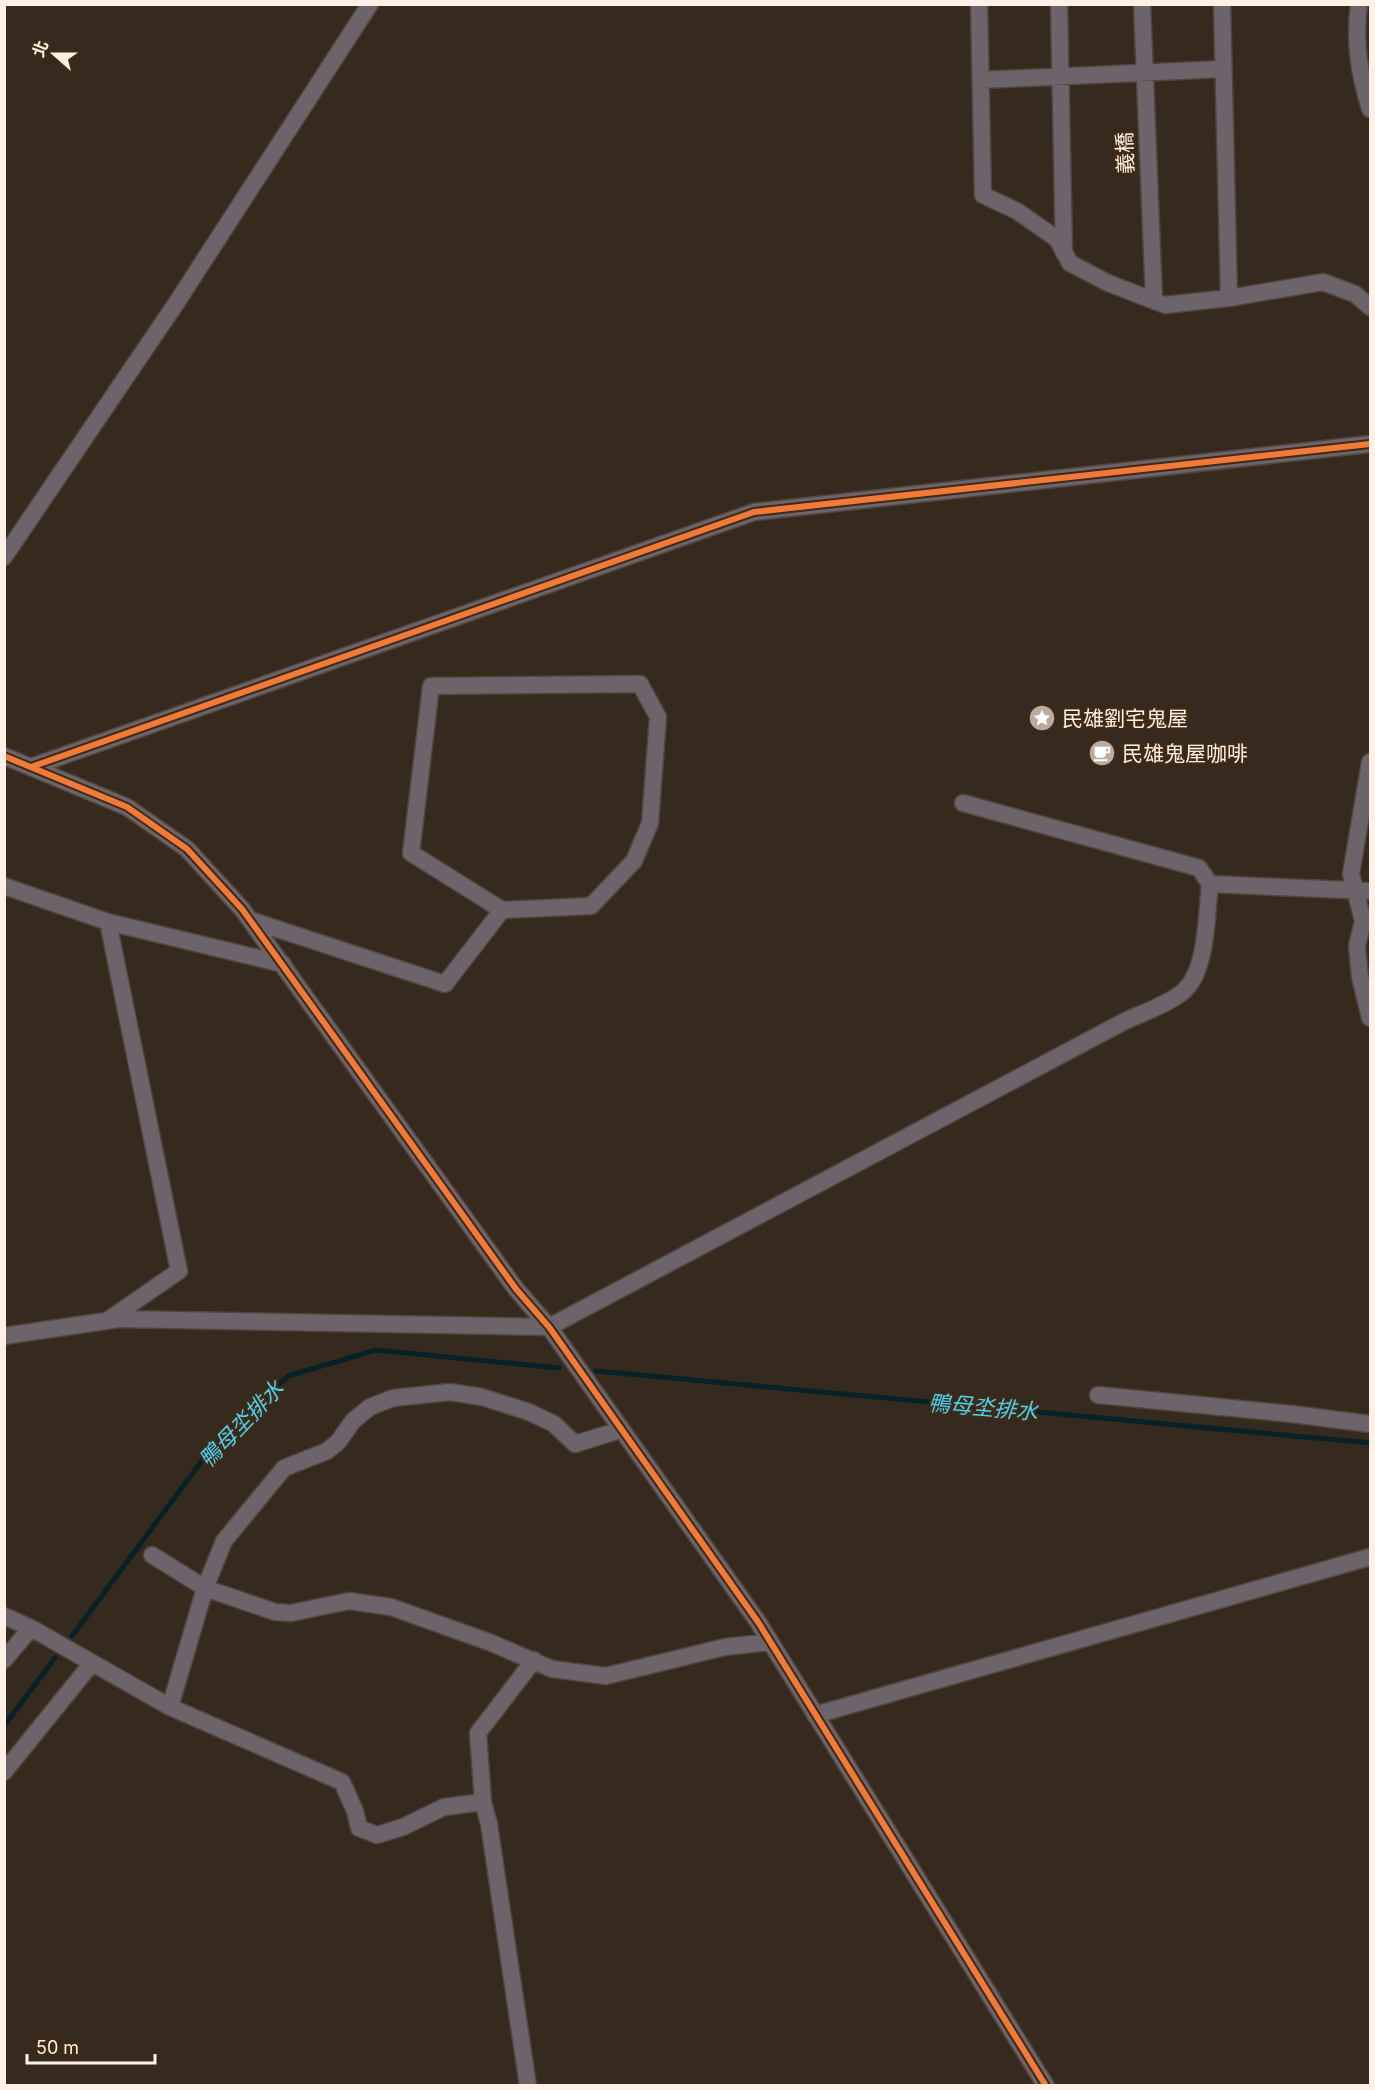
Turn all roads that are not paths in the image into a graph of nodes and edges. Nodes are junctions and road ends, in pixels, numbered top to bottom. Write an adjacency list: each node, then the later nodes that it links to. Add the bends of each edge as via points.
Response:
1 (370, 4): 17 (street, via 177,302)
2 (979, 4): 10 (street)
3 (1059, 4): 9 (street)
4 (1142, 4): 8 (street, 義橋)
5 (1222, 4): 7 (street)
6 (1359, 4): 11 (street, via 1356,24 1360,75)
7 (1223, 69): 8 (street); 13 (street)
8 (1144, 73): 9 (street); 14 (street, 義橋)
9 (1062, 76): 10 (street); 12 (street)
10 (981, 80): 12 (street, via 983,195 1017,211 1057,239)
11 (1371, 109)
12 (1064, 253): 14 (street, via 1070,263 1108,283)
13 (1229, 298): 14 (street, via 1165,305); 15 (street, via 1323,282 1355,294)
14 (1154, 300)
15 (1371, 307)
16 (1371, 444): 20 (street, via 754,512)
17 (4, 557)
18 (4, 756): 20 (street)
19 (1371, 762): 24 (street, via 1352,874)
20 (31, 767): 26 (street, via 128,807 187,849)
21 (963, 803): 22 (street, via 1199,868)
22 (1210, 884): 24 (street); 31 (street, via 1201,958 1193,980 1180,994)
23 (4, 886): 27 (street)
24 (1364, 890): 29 (street, via 1364,921 1357,946)
25 (502, 910): 25 (street, via 411,853 431,686 640,684 658,717 650,823 634,861 591,906); 26 (street, via 445,984)
26 (250, 920): 28 (street)
27 (108, 921): 28 (street); 30 (street, via 178,1271)
28 (283, 964): 31 (street, via 516,1289)
29 (1371, 1018)
30 (107, 1320): 31 (street); 32 (street)
31 (549, 1327): 35 (street)
32 (4, 1336)
33 (1098, 1395): 34 (street)
34 (1371, 1424)
35 (620, 1430): 38 (street, via 575,1444 554,1424 482,1397 450,1392 393,1398 370,1407 327,1452 284,1468 224,1541); 41 (street)
36 (152, 1555): 38 (street)
37 (1371, 1557): 46 (street)
38 (205, 1588): 43 (street, via 291,1613 349,1601 391,1607); 45 (street)
39 (4, 1616): 40 (street)
40 (31, 1628): 42 (street); 44 (street)
41 (770, 1642): 43 (street, via 725,1647 606,1676 552,1669); 46 (street)
42 (4, 1660)
43 (534, 1660): 48 (street, via 478,1732)
44 (92, 1663): 45 (street); 47 (street)
45 (170, 1707): 48 (street, via 342,1782 359,1828 377,1835 444,1807)
46 (815, 1715): 50 (street)
47 (4, 1772)
48 (483, 1802): 49 (street)
49 (528, 2085)
50 (1046, 2085)

